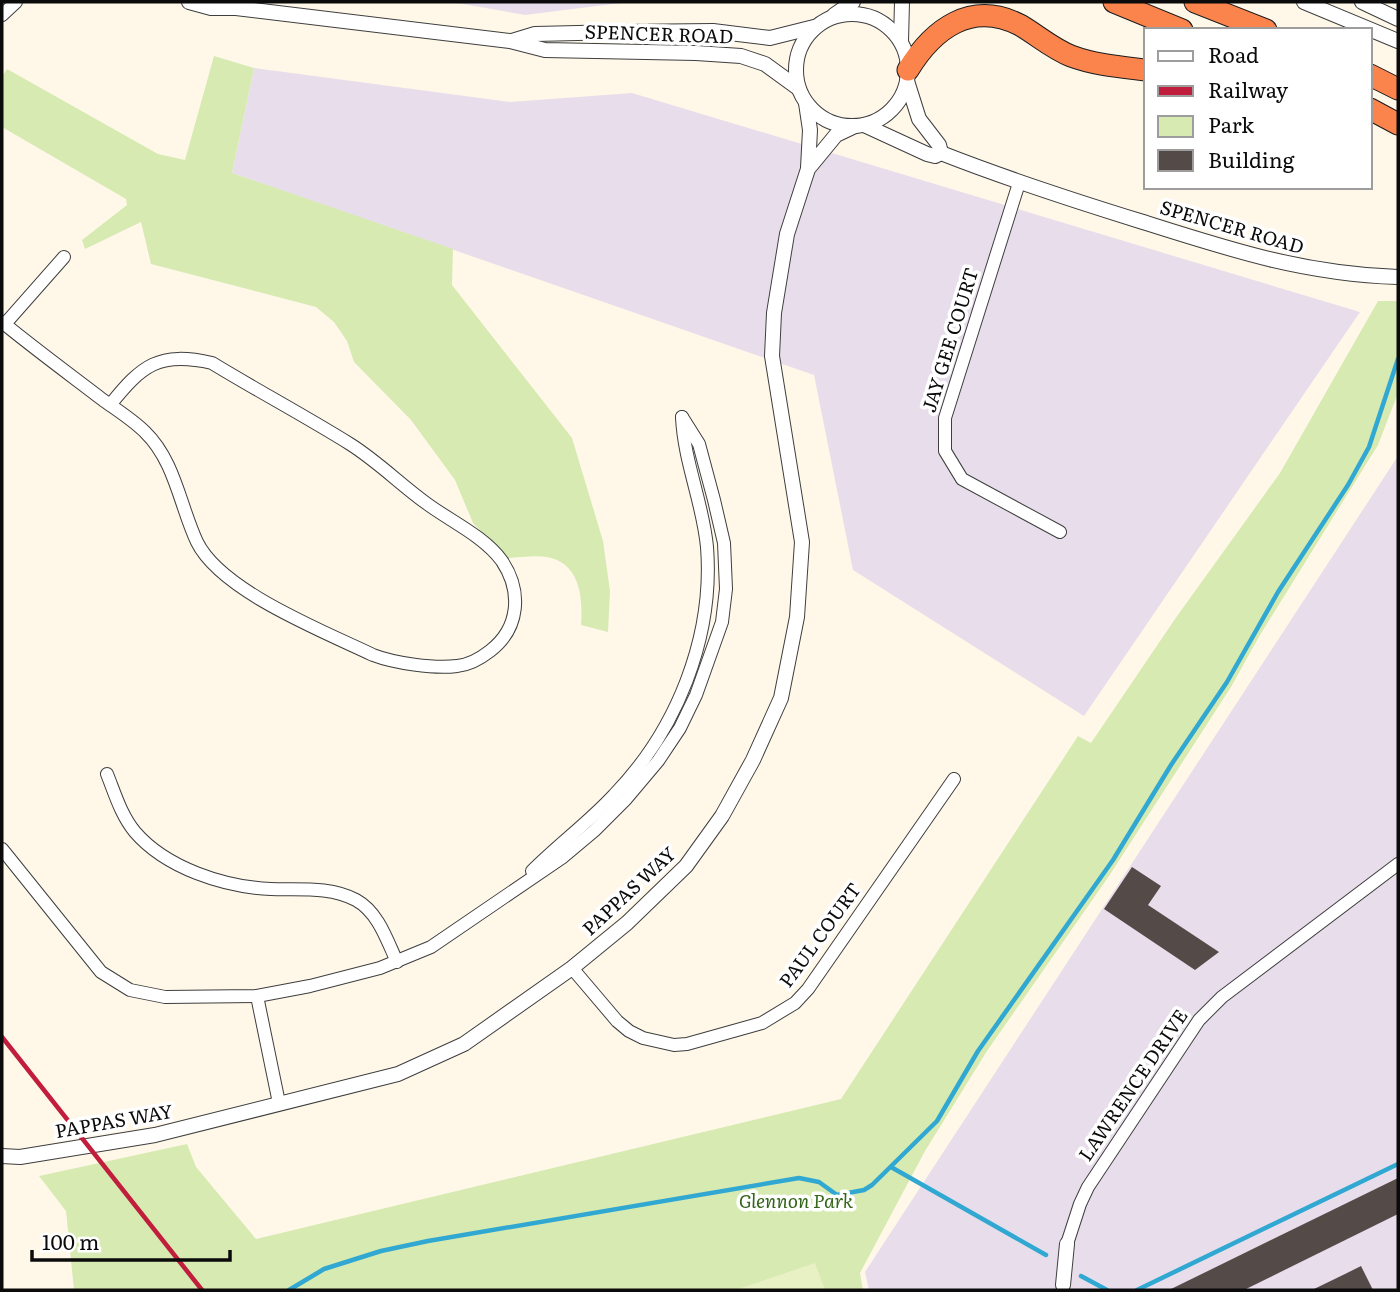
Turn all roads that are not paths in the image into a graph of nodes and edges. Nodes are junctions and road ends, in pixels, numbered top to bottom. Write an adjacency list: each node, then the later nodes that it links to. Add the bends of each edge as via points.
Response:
1 (16, 2): 10 (street)
2 (189, 2): 9 (street, SPENCER ROAD, via 211,8)
3 (853, 2): 12 (street)
4 (902, 2): 19 (street)
5 (1114, 2): 13 (highway)
6 (1195, 2): 14 (highway)
7 (1363, 2): 11 (street)
8 (1311, 3): 15 (street)
9 (230, 5): 18 (street, SPENCER ROAD)
10 (2, 15)
11 (1398, 19)
12 (821, 23): 17 (street, SPENCER ROAD, via 770,38 713,32); 19 (street, via 843,14 860,14 876,18); 25 (street, via 804,39 797,55)
13 (1177, 28)
14 (1261, 28)
15 (1368, 28)
16 (1372, 30): 20 (street)
17 (620, 32): 18 (street, SPENCER ROAD, via 535,34); 21 (street)
18 (510, 41): 21 (street, SPENCER ROAD, via 545,50)
19 (901, 41): 23 (street)
20 (1398, 41)
21 (620, 52): 25 (street, SPENCER ROAD, via 752,58)
22 (1144, 70): 23 (highway, via 1069,55 1017,24 986,16 944,28 931,38)
23 (908, 76): 30 (street, via 892,109); 31 (street, via 919,119)
24 (1372, 76): 26 (highway)
25 (798, 88): 27 (street)
26 (1398, 89)
27 (806, 103): 30 (street, via 836,124); 32 (street, PAPPAS WAY)
28 (1372, 110): 29 (highway)
29 (1398, 124)
30 (859, 125): 31 (street, SPENCER ROAD, via 912,149 935,156); 32 (street, PAPPAS WAY, via 836,135)
31 (941, 153): 33 (street, SPENCER ROAD)
32 (808, 169): 45 (street, PAPPAS WAY, via 787,234 774,313 772,356 802,542 797,617 781,698 728,805 686,866)
33 (1019, 183): 35 (street, SPENCER ROAD, via 1246,255 1303,268); 38 (street, JAY GEE COURT, via 945,418 945,452 962,480)
34 (64, 257): 36 (street)
35 (1398, 277)
36 (3, 323): 37 (street)
37 (110, 405): 37 (street, via 132,378 152,365 191,358 212,363 352,445 487,545 512,579 516,600 512,623 498,644 480,658 457,666 393,662 243,590 198,544 166,462 146,433)
38 (1060, 532)
39 (107, 774): 44 (street, via 121,812 155,850 225,881 269,889 318,890 355,900 378,923)
40 (954, 779): 45 (street, PAUL COURT, via 808,989 795,1003 762,1023 687,1044 662,1044 617,1021)
41 (2, 849): 46 (street, via 101,972 130,990 165,997)
42 (1398, 864): 49 (street, LAWRENCE DRIVE, via 1222,997 1199,1020 1098,1170)
43 (517, 887): 43 (street, via 638,767 684,690 704,621 708,584 706,532 682,416 699,444 724,544 722,622 696,695 658,761 594,831); 44 (street, via 431,947)
44 (397, 961): 46 (street)
45 (572, 968): 47 (street, PAPPAS WAY, via 464,1044 398,1074)
46 (257, 996): 47 (street)
47 (279, 1102): 48 (street, PAPPAS WAY, via 155,1135)
48 (2, 1156)
49 (1067, 1244): 50 (street, LAWRENCE DRIVE)
50 (1063, 1288)

